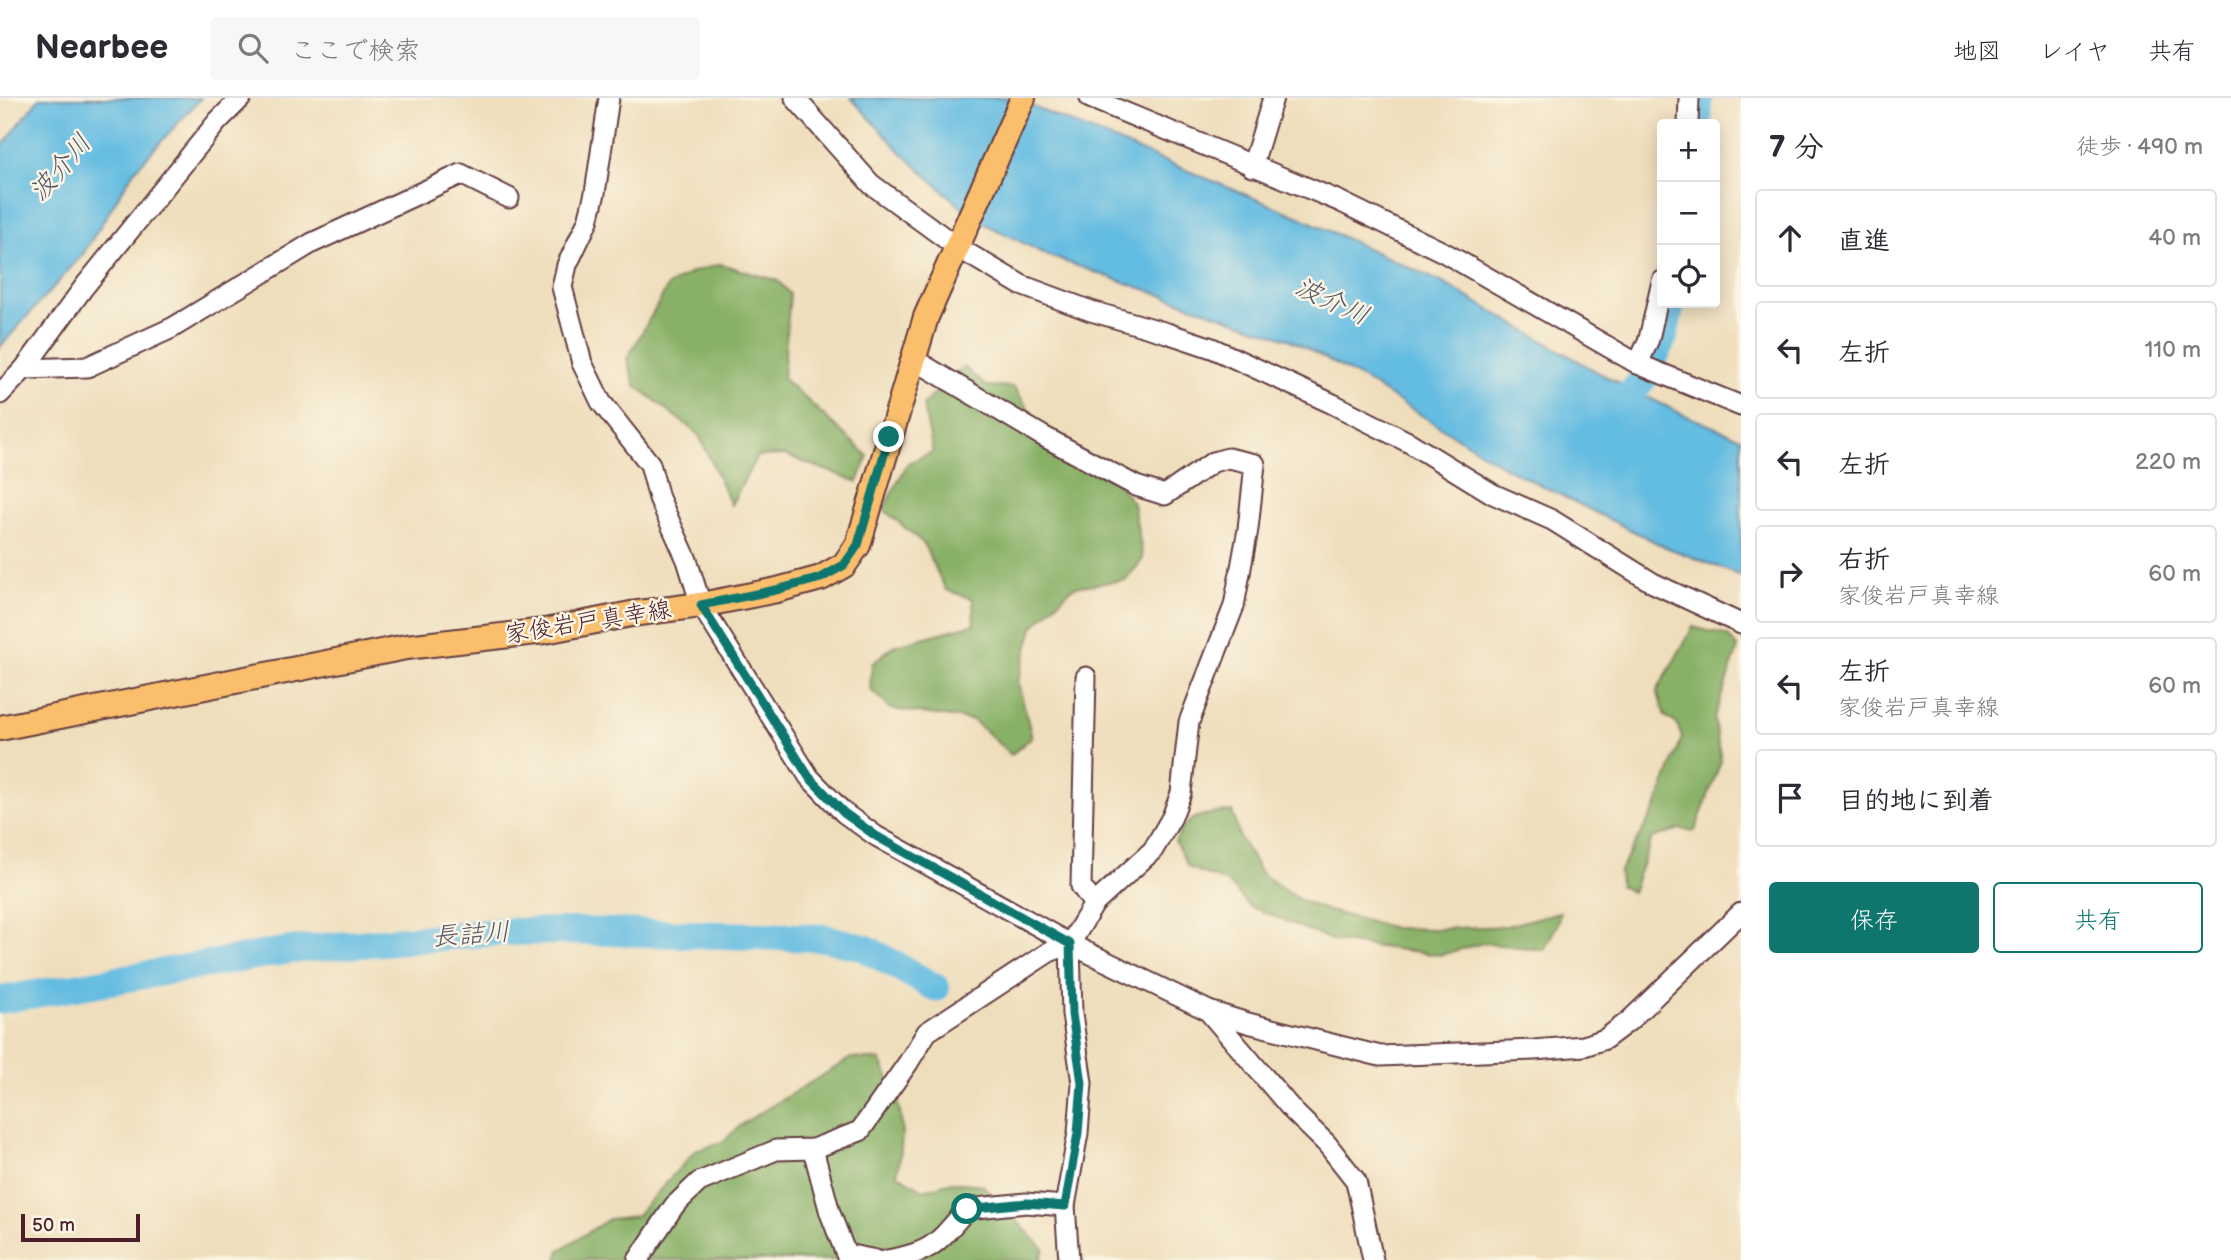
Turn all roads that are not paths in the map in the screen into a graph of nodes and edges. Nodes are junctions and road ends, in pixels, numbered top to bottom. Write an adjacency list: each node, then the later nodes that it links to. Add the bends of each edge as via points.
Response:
1 (241, 98): 15 (street, via 84,286)
2 (609, 98): 18 (street, via 588,221 562,287 582,363 601,402 650,464)
3 (795, 98): 11 (street, via 871,184)
4 (1023, 98): 11 (main road, 家俊岩戸真幸線)
5 (1090, 98): 9 (street)
6 (1273, 98): 9 (street)
7 (1689, 98): 8 (street)
8 (1688, 119)
9 (1252, 167): 14 (street, via 1339,201 1445,253)
10 (509, 198): 15 (street, via 461,174 312,243 172,328 87,367)
11 (959, 243): 13 (main road, 家俊岩戸真幸線); 19 (street, via 1021,285 1212,348 1333,404 1410,443 1493,494 1552,520 1653,583)
12 (1657, 306): 14 (street, via 1650,340)
13 (913, 359): 18 (main road, 家俊岩戸真幸線, via 858,545 844,565 821,578); 22 (street, via 1041,435 1136,486 1165,495 1213,462 1228,458 1255,464 1234,606 1189,722 1181,793 1153,850)
14 (1638, 364): 17 (street)
15 (24, 369): 16 (street)
16 (0, 394)
17 (1741, 407)
18 (701, 605): 21 (main road, 家俊岩戸真幸線, via 545,631 406,647); 24 (street, via 809,777 844,813 876,836)
19 (1741, 624)
20 (1086, 677): 22 (street, via 1080,886)
21 (0, 728)
22 (1094, 904): 24 (street)
23 (1741, 913): 25 (street, via 1629,1021 1605,1039 1584,1046 1380,1056)
24 (1070, 944): 25 (street); 26 (street, via 927,1032 860,1131); 27 (street, via 1072,1014 1082,1083)
25 (1209, 1011): 33 (street, via 1356,1181)
26 (813, 1149): 28 (street); 29 (street, via 776,1150 699,1182 674,1206)
27 (1065, 1206): 31 (street, via 1027,1203 967,1209 935,1245); 32 (street)
28 (843, 1257): 30 (street)
29 (638, 1260)
30 (876, 1260)
31 (887, 1260)
32 (1069, 1260)
33 (1373, 1260)

